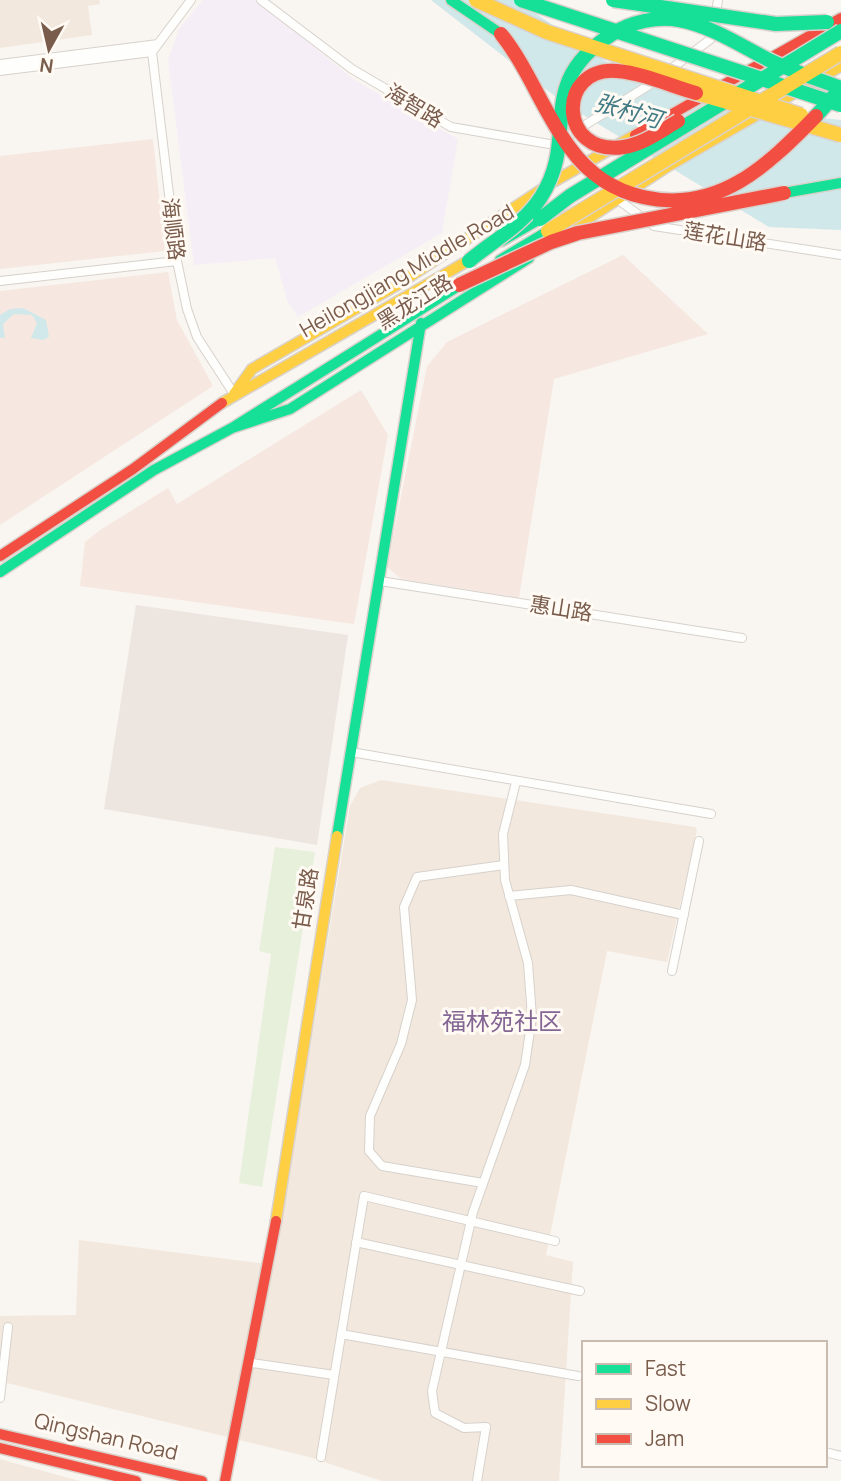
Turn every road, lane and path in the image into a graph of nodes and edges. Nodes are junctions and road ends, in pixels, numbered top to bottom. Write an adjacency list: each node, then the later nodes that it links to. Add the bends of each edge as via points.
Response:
1 (191, 0): 10 (street)
2 (261, 0): 19 (street, 海智路, via 352,69 451,127)
3 (451, 0): 25 (main road, bridge, via 501,34 517,52 540,90 545,101 556,123 561,134 591,173 648,201 692,200 743,183 796,137 841,88 773,62 720,33 680,20 654,18 609,35 575,64 560,103 559,115 557,128 556,154 541,196)
4 (476, 0): 17 (main road, bridge, via 547,32)
5 (521, 0): 16 (main road, bridge)
6 (613, 0): 8 (main road, bridge, via 776,24)
7 (718, 0): 19 (street, bridge, via 715,34 660,78)
8 (841, 18): 20 (main road, bridge)
9 (841, 32): 15 (main road, Heilongjiang Middle Road, bridge)
10 (155, 48): 12 (street); 14 (street); 24 (street, 海顺路)
11 (841, 53): 27 (main road, Heilongjiang Middle Road, bridge)
12 (0, 64)
13 (841, 66): 22 (main road, 黑龙江路, bridge)
14 (0, 71)
15 (772, 75): 18 (main road, bridge, via 725,98 713,103 678,121 640,143 620,148 593,144 573,124 572,103 582,81 596,72 617,71 653,80 665,84 713,99 725,103); 25 (main road, Heilongjiang Middle Road, bridge)
16 (841, 105)
17 (841, 128)
18 (841, 135)
19 (553, 144): 20 (street, 海智路)
20 (589, 161): 22 (street, 莲花山路); 29 (main road, via 397,285 252,369)
21 (841, 183): 27 (main road, bridge, via 578,233)
22 (616, 199): 23 (street, 莲花山路, via 654,226); 28 (main road, 黑龙江路)
23 (841, 255)
24 (177, 261): 26 (street); 29 (street, 海顺路, via 197,337)
25 (469, 261): 29 (main road, Heilongjiang Middle Road)
26 (0, 281)
27 (458, 285): 30 (main road, Heilongjiang Middle Road)
28 (421, 323): 30 (main road, 黑龙江路, via 290,411); 33 (main road, 甘泉路)
29 (234, 394): 31 (main road, Heilongjiang Middle Road, via 133,469)
30 (232, 428): 32 (main road, Heilongjiang Middle Road, via 155,470)
31 (0, 556)
32 (0, 572)
33 (380, 581): 34 (street, 惠山路); 35 (main road, 甘泉路)
34 (742, 638)
35 (351, 752): 36 (street); 52 (main road, 甘泉路)
36 (516, 782): 37 (street); 39 (street, via 503,834)
37 (711, 814)
38 (699, 841): 41 (street)
39 (504, 864): 40 (street); 43 (street, via 417,877 404,907 412,1000 401,1044 370,1116 369,1150 382,1166)
40 (509, 896): 41 (street, via 571,890); 43 (street, via 528,963 532,1017 526,1065)
41 (684, 915): 42 (street)
42 (672, 971)
43 (483, 1183): 44 (street)
44 (471, 1221): 45 (street); 46 (street, via 364,1196); 47 (street)
45 (555, 1241)
46 (356, 1242): 47 (street); 50 (street)
47 (461, 1265): 48 (street); 51 (street)
48 (580, 1291)
49 (8, 1327): 55 (street)
50 (341, 1334): 51 (street); 53 (street)
51 (443, 1354): 54 (street); 62 (street, via 432,1391 435,1413 464,1427 486,1427)
52 (252, 1363): 53 (street); 61 (main road, 甘泉路)
53 (334, 1375): 58 (street)
54 (578, 1377)
55 (0, 1398)
56 (0, 1434): 60 (main road, Qingshan Road)
57 (0, 1448): 59 (main road, Qingshan Road)
58 (321, 1457)
59 (136, 1481)
60 (202, 1481)
61 (225, 1481)
62 (477, 1481)

